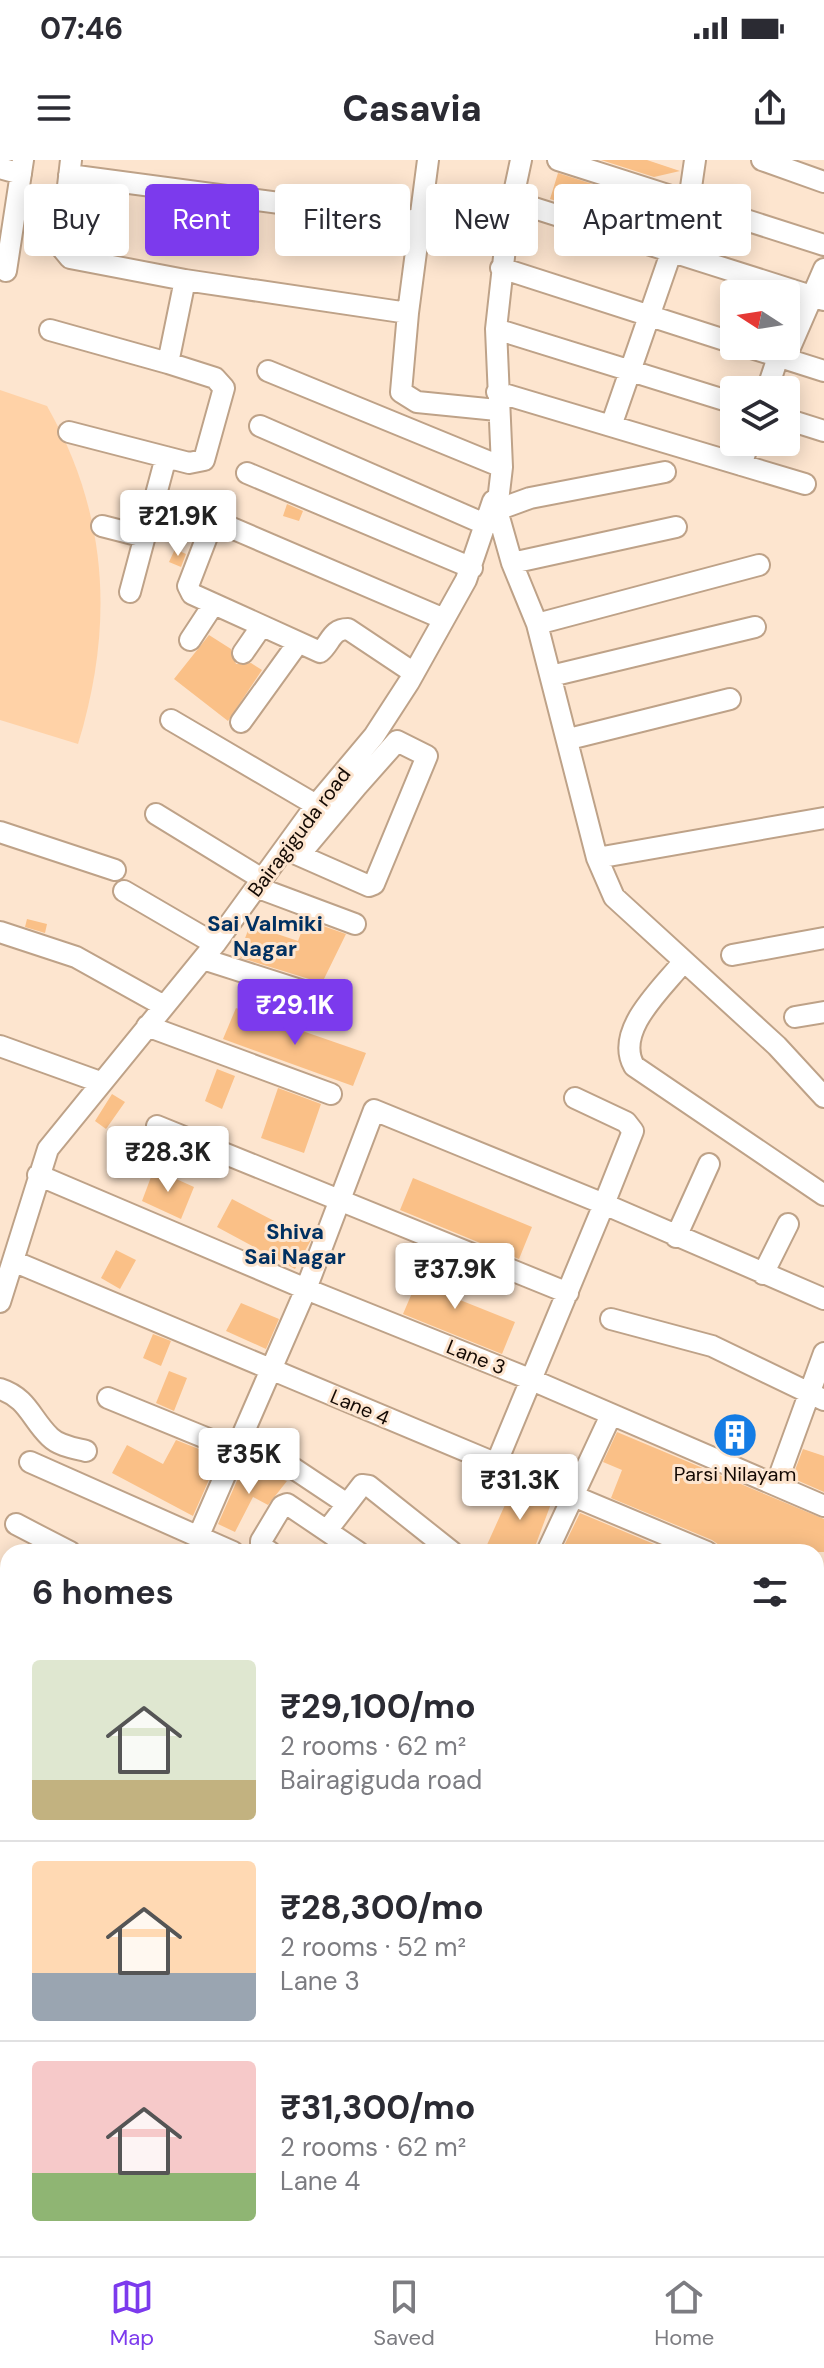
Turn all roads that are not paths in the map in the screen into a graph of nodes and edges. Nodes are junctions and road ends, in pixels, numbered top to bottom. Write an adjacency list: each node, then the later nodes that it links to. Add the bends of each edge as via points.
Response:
1 (428, 160): 14 (street)
2 (521, 160): 10 (street)
3 (558, 160): 11 (street)
4 (695, 160): 12 (street)
5 (762, 160): 9 (street)
6 (22, 167): 7 (street); 15 (street)
7 (0, 168)
8 (70, 168): 14 (street); 23 (street, via 61,247 70,258)
9 (824, 182)
10 (516, 184)
11 (635, 184)
12 (691, 184)
13 (751, 221): 16 (street)
14 (423, 222): 25 (street)
15 (6, 226): 22 (street)
16 (824, 245)
17 (503, 256): 20 (street)
18 (667, 256): 26 (street)
19 (685, 256): 24 (street)
20 (501, 268): 26 (street); 28 (street)
21 (824, 269): 24 (street)
22 (6, 271)
23 (185, 280): 25 (street); 32 (street)
24 (818, 298): 27 (street)
25 (408, 313): 37 (street, via 401,386 406,397 417,402)
26 (648, 315): 30 (street); 33 (street)
27 (800, 328)
28 (496, 329): 33 (street); 37 (street)
29 (50, 330): 32 (street)
30 (720, 338)
31 (788, 360): 35 (street)
32 (168, 363): 44 (street, via 215,378 224,388 204,460 198,464)
33 (629, 370): 36 (street); 40 (street)
34 (268, 371): 46 (street)
35 (824, 371)
36 (720, 399)
37 (497, 401): 40 (street); 46 (street)
38 (800, 423): 41 (street)
39 (260, 426): 50 (street)
40 (611, 426): 45 (street)
41 (824, 431)
42 (69, 432): 44 (street)
43 (744, 456): 45 (street)
44 (166, 457): 53 (street)
45 (741, 465): 49 (street)
46 (502, 467): 50 (street)
47 (665, 472): 50 (street, via 530,498)
48 (247, 473): 56 (street)
49 (805, 484)
50 (492, 518): 54 (street); 56 (street, Bairagiguda road)
51 (102, 526): 53 (street)
52 (676, 527): 54 (street)
53 (145, 537): 57 (street)
54 (512, 563): 60 (street)
55 (759, 565): 60 (street)
56 (472, 568): 59 (street, Bairagiguda road)
57 (130, 592)
58 (213, 605): 59 (street, via 188,586 214,529); 61 (street); 63 (street)
59 (444, 619): 66 (street, Bairagiguda road)
60 (537, 624): 67 (street)
61 (261, 627): 64 (street); 65 (street)
62 (755, 627): 67 (street)
63 (190, 640)
64 (298, 643): 66 (street, via 320,652 339,629 348,629); 70 (street)
65 (243, 653)
66 (414, 673): 72 (street, Bairagiguda road)
67 (551, 676): 71 (street)
68 (730, 699): 71 (street)
69 (171, 720): 73 (street)
70 (241, 722)
71 (569, 739): 78 (street)
72 (350, 780): 73 (street, Bairagiguda road); 77 (street); 77 (street, via 394,742 427,756 374,884)
73 (316, 805): 77 (street, Bairagiguda road)
74 (156, 814): 80 (street)
75 (824, 818): 78 (street)
76 (0, 832): 79 (street)
77 (292, 852): 80 (street, Bairagiguda road)
78 (597, 858): 87 (street, via 614,897)
79 (115, 870)
80 (259, 883): 82 (street); 85 (street, Bairagiguda road)
81 (124, 891): 85 (street)
82 (355, 924)
83 (0, 932): 89 (street, via 76,957)
84 (824, 938): 86 (street)
85 (209, 952): 88 (street); 89 (street, Bairagiguda road)
86 (732, 955)
87 (684, 961): 96 (street); 101 (street, via 629,1033 627,1054 634,1066)
88 (322, 997)
89 (164, 1006): 92 (street, Bairagiguda road)
90 (824, 1012): 91 (street)
91 (795, 1017)
92 (147, 1026): 94 (street, Bairagiguda road); 95 (street)
93 (0, 1046): 94 (street)
94 (100, 1082): 100 (street, Bairagiguda road, via 48,1149)
95 (331, 1094)
96 (824, 1097)
97 (575, 1098): 103 (street, via 626,1122 633,1131)
98 (157, 1126): 102 (street)
99 (709, 1164): 105 (street)
100 (38, 1175): 106 (street, Bairagiguda road); 108 (street, Lane 3)
101 (824, 1195)
102 (339, 1200): 103 (street, via 374,1110); 108 (street); 109 (street)
103 (604, 1204): 105 (street); 109 (street)
104 (788, 1224): 107 (street)
105 (676, 1237): 107 (street)
106 (8, 1268): 111 (street, Bairagiguda road); 114 (street, Lane 4)
107 (763, 1274): 110 (street)
108 (306, 1289): 114 (street); 115 (street, Lane 3)
109 (568, 1293): 115 (street)
110 (824, 1299)
111 (0, 1302)
112 (611, 1319): 117 (street, via 712,1346)
113 (824, 1353): 117 (street)
114 (271, 1370): 120 (street); 123 (street, Lane 4)
115 (532, 1380): 119 (street, Lane 3); 123 (street)
116 (0, 1389): 121 (street, via 17,1396 48,1436)
117 (818, 1397): 124 (street)
118 (108, 1398): 120 (street)
119 (611, 1415): 124 (street, Lane 3); 125 (street)
120 (237, 1448): 126 (street, via 277,1467 293,1468); 130 (street)
121 (86, 1451)
122 (30, 1462): 130 (street)
123 (496, 1464): 125 (street, Lane 4)
124 (776, 1485): 127 (street, Lane 3)
125 (571, 1494): 136 (street); 137 (street, Lane 4)
126 (347, 1504): 129 (street); 135 (street, via 362,1485 369,1486)
127 (824, 1506)
128 (16, 1524): 131 (street)
129 (328, 1529): 133 (street, via 293,1506 282,1506); 134 (street)
130 (199, 1535): 132 (street)
131 (55, 1544)
132 (217, 1544)
133 (261, 1544)
134 (348, 1544)
135 (442, 1544)
136 (550, 1544)
137 (688, 1544)

